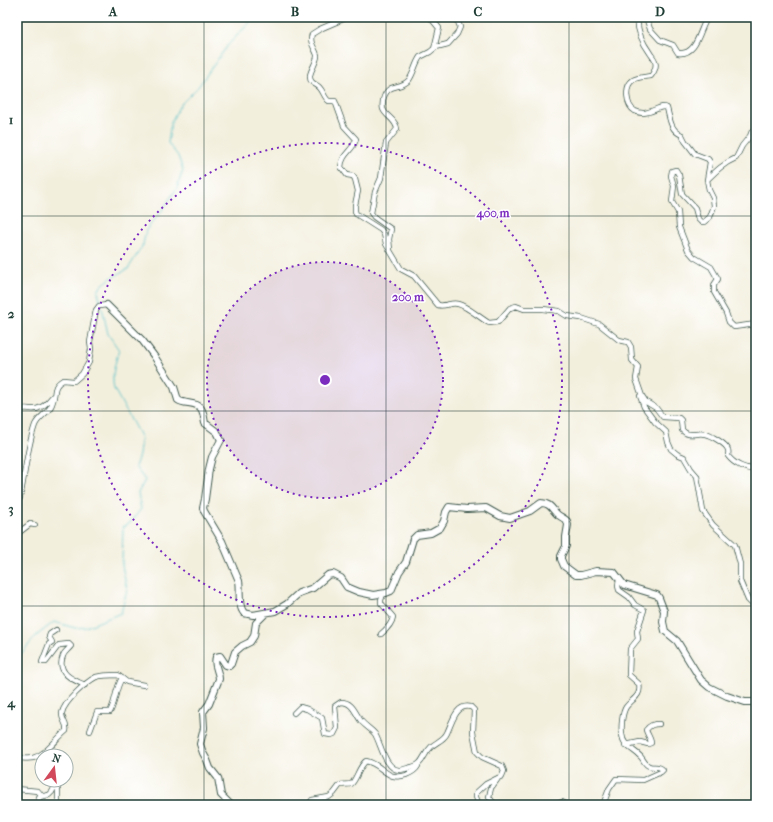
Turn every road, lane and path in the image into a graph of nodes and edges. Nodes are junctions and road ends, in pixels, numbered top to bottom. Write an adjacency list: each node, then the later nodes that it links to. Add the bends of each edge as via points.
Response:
1 (348, 17): 10 (street, via 320,28 312,34 311,42 317,57 311,79 329,101 335,101 344,126 356,139 342,158 341,166 347,175 355,179 358,191 356,214 381,230)
2 (430, 17): 7 (street, via 439,28)
3 (456, 17): 7 (street, via 460,27 457,34 448,44)
4 (638, 17): 9 (street, via 640,33 656,63 651,76 639,77 631,82 627,92 629,103 635,110 647,113 662,106 667,108 673,129 684,137 695,154 710,162)
5 (646, 17): 6 (street, via 650,29 658,38 673,45 678,53 681,53 694,46)
6 (708, 17)
7 (434, 49): 10 (street, via 420,57 405,84 385,92 383,109 394,121 397,129 386,143 381,178 371,212 391,229)
8 (756, 131): 9 (street, via 752,131 736,158 716,171)
9 (708, 180): 12 (street, via 714,206 710,217 701,222 695,208 682,194 679,173 676,170 672,172 672,202 678,212 679,227 688,250 694,257 711,267 717,275 714,292 729,322 734,327)
10 (391, 251): 13 (street, via 401,269 414,276 438,305 460,305 489,323 498,322 510,308 516,306 524,309 559,311 567,316 599,324 619,340 630,344 632,360 638,367 636,379)
11 (107, 305): 14 (street, via 99,306 96,310 90,342 91,354 86,368 74,381 63,380 58,383); 23 (street, via 135,332 154,356 174,387 178,400 198,405 205,423 221,437 209,469 203,508 222,541 238,581 242,611 249,615)
12 (756, 324)
13 (640, 392): 16 (street, via 644,400 656,408 663,417 681,420 683,432 690,435 707,434 726,446 729,450 728,456 733,462 749,469); 22 (street, via 642,404 666,432 671,449 684,458 699,479 703,511 708,520 736,545 740,581 748,600)
14 (53, 396): 15 (street, via 41,408 22,408); 17 (street, via 51,407 36,423 20,498)
15 (17, 417)
16 (756, 469)
17 (17, 501)
18 (35, 525): 19 (street, via 30,524)
19 (17, 534)
20 (619, 579): 21 (street, via 611,571 576,575 564,566 561,556 566,546 567,520 547,503 541,502 530,511 510,518 486,508 449,507 440,528 413,539 406,562 394,586 391,591); 29 (street, via 624,585 654,593 659,598 664,611 665,631 677,642 701,680 727,696 744,702); 33 (street, via 619,590 644,610 637,631 638,639 630,649 629,675 639,684 640,690 624,712 622,735)
21 (383, 594): 23 (street, via 364,594 347,587 333,574 328,575 313,588 299,592 275,612); 25 (street, via 381,602 393,617)
22 (756, 604)
23 (265, 614): 43 (street, via 256,623 254,636 249,643 235,652 229,666 220,656 216,657 214,662 219,679 202,716 204,728 201,749 218,778 221,794)
24 (56, 630): 27 (street, via 50,634 52,642 42,662 46,662 58,645 69,644 63,656 62,672)
25 (382, 634)
26 (122, 678): 27 (street, via 118,675 102,676); 28 (street, via 127,682); 32 (street, via 110,712 97,712)
27 (85, 685): 34 (street, via 62,711 67,725 66,730 35,758)
28 (144, 685)
29 (756, 702)
30 (294, 713): 35 (street, via 300,707 307,708 322,718 325,734 331,735 337,728 335,706 341,702 348,703 360,721 374,732 391,767 401,770)
31 (659, 724): 33 (street, via 652,725 646,730 651,743)
32 (90, 732)
33 (625, 745): 51 (street, via 646,764 661,767 663,771 643,780 616,779)
34 (17, 758)
35 (419, 764): 36 (street, via 447,733 456,713 468,706 474,710 472,726 477,752 504,768 502,776); 44 (street, via 409,774 392,777 375,764 366,761 351,784 340,785 334,793 325,798 312,800)
36 (497, 780): 45 (street, via 486,784 476,793); 46 (street, via 491,788 489,797)
37 (54, 788): 40 (street, via 49,795)
38 (58, 788): 42 (street)
39 (17, 789): 40 (street, via 38,791)
40 (42, 796): 41 (street, via 39,797)
41 (38, 805)
42 (58, 805)
43 (231, 805)
44 (310, 805)
45 (479, 805)
46 (495, 805)
47 (521, 805): 48 (street)
48 (525, 805)
49 (554, 805): 50 (street, via 562,802)
50 (568, 805)
51 (603, 805)

